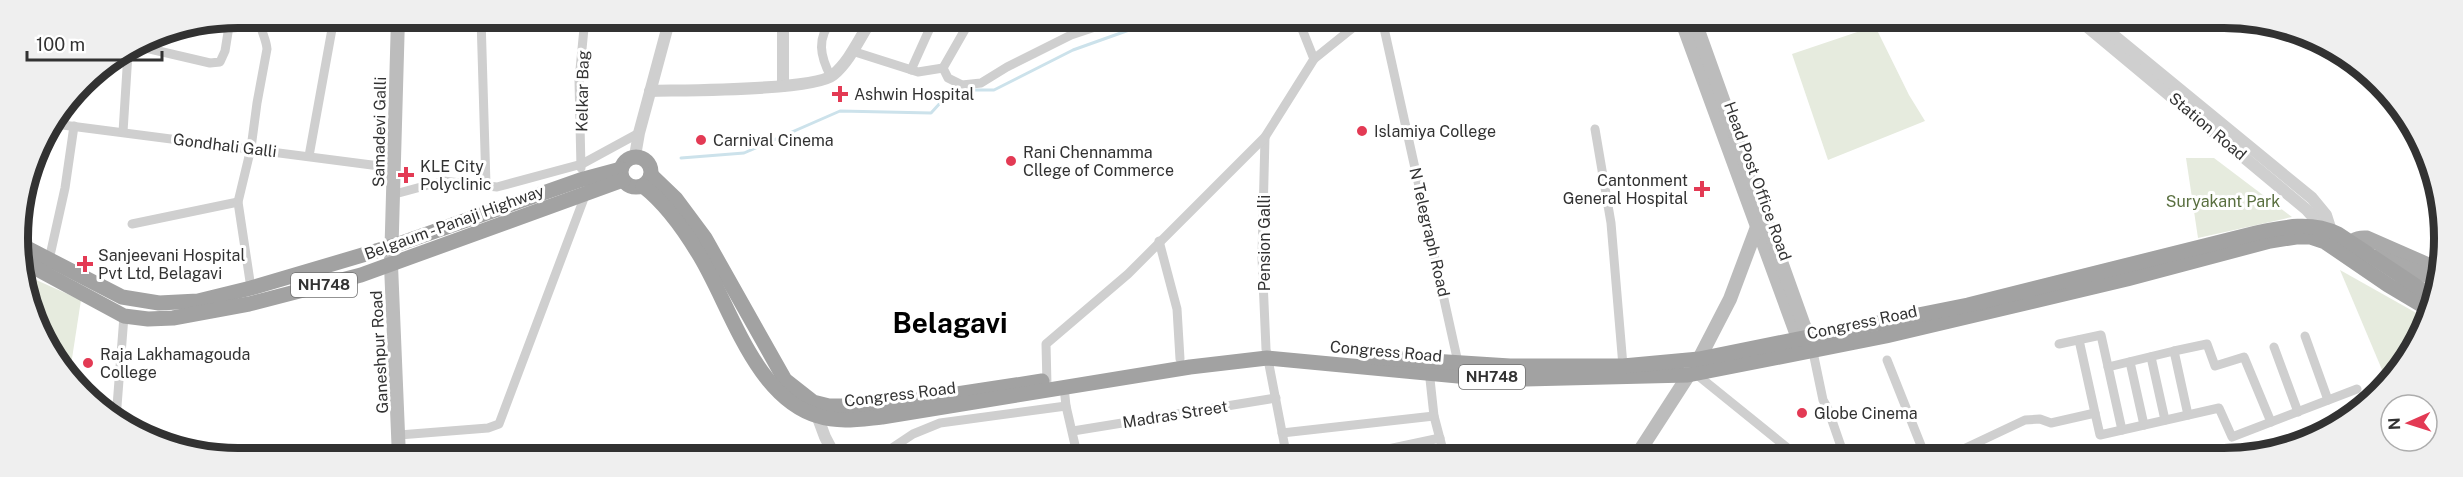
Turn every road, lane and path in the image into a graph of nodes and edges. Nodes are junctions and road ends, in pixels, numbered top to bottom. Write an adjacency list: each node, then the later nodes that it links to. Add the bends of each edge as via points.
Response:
1 (260, 28): 36 (street, via 267,49)
2 (332, 28): 37 (street)
3 (398, 28): 40 (main road, Samadevi Galli)
4 (481, 28): 43 (street)
5 (584, 28): 39 (street, Kelkar Bag, via 579,80)
6 (667, 28): 29 (street)
7 (783, 28): 28 (street)
8 (825, 28): 27 (street, via 822,60)
9 (866, 28): 22 (street)
10 (930, 28): 26 (street)
11 (966, 28): 25 (street)
12 (1092, 28): 25 (street, via 1071,35 981,83 962,85 948,78)
13 (1302, 28): 23 (street)
14 (1353, 28): 23 (street)
15 (1384, 28): 78 (street, N Telegraph Road)
16 (1685, 28): 47 (main road, Head Post Office Road)
17 (1697, 28): 47 (main road, Head Post Office Road)
18 (2089, 28): 51 (street, Station Road, via 2307,210)
19 (2105, 28): 51 (street, via 2312,198 2326,215)
20 (229, 29): 21 (street, via 220,62)
21 (149, 49)
22 (852, 51): 26 (street); 27 (street)
23 (1314, 59): 35 (street)
24 (127, 61): 33 (street)
25 (943, 68): 26 (street)
26 (911, 70)
27 (831, 77): 28 (street)
28 (783, 87): 29 (street)
29 (650, 91): 34 (street)
30 (63, 125): 31 (street, Gondhali Galli)
31 (74, 126): 33 (street, Gondhali Galli); 54 (street)
32 (1595, 129): 74 (street, via 1611,223)
33 (123, 132): 36 (street, Gondhali Galli)
34 (639, 133): 38 (street); 39 (street, Kelkar Bag)
35 (1265, 137): 50 (street); 69 (street, Pension Galli, via 1262,256)
36 (251, 148): 37 (street, Gondhali Galli); 46 (street)
37 (309, 156): 40 (street, Gondhali Galli)
38 (635, 156): 41 (highway, NH748, via 626,160); 42 (highway, via 650,164)
39 (582, 164): 43 (street, Kelkar Bag, via 497,187); 44 (street, Kelkar Bag)
40 (395, 168): 45 (main road, Samadevi Galli)
41 (622, 174): 42 (highway, via 630,186); 44 (highway, Belgaum - Panaji Highway / NH748)
42 (647, 180): 86 (highway, via 676,199 705,238 785,380)
43 (486, 185): 45 (street, Kelkar Bag, via 443,181)
44 (583, 187): 52 (highway, Belgaum - Panaji Highway / NH748); 56 (highway, Belgaum - Panaji Highway / NH748); 97 (street, Kelkar Bag, via 499,424)
45 (395, 194): 52 (main road, Samadevi Galli)
46 (238, 202): 48 (street); 59 (street)
47 (1756, 206): 49 (main road, Head Post Office Road); 66 (main road, Head Post Office Road)
48 (132, 224)
49 (1757, 227): 66 (main road, Head Post Office Road); 77 (main road, via 1730,299)
50 (1159, 241): 71 (street, via 1177,309); 79 (street, via 1128,274 1047,344)
51 (2340, 245): 57 (main road, via 2361,237); 58 (main road); 60 (highway, Congress Road / NH748); 61 (highway, Congress Road / NH748); 66 (highway, Congress Road / NH748, via 2310,237 2270,241 2014,306)
52 (393, 246): 56 (main road, Ganeshpur Road); 59 (highway, Belgaum - Panaji Highway / NH748)
53 (29, 249): 54 (highway, Belgaum - Panaji Highway / NH748)
54 (49, 260): 59 (highway, Belgaum - Panaji Highway / NH748, via 104,289 142,302 198,301)
55 (30, 265): 62 (highway, Belgaum - Panaji Highway / NH748)
56 (391, 265): 62 (highway, Belgaum - Panaji Highway / NH748, via 194,315 148,319); 97 (main road, Ganeshpur Road)
57 (2433, 267)
58 (2431, 277)
59 (251, 288)
60 (2427, 294)
61 (2423, 305)
62 (124, 316): 85 (street)
63 (2305, 336): 83 (street)
64 (2079, 340): 65 (street); 76 (street, via 2101,335); 88 (street)
65 (2059, 344)
66 (1806, 346): 77 (highway, Congress Road / NH748); 108 (street)
67 (2274, 347): 87 (street)
68 (2174, 351): 70 (street); 89 (street); 92 (street, via 2207,344 2215,366 2244,357)
69 (1266, 354): 71 (highway, Congress Road / NH748); 75 (highway, Congress Road / NH748); 80 (highway, Congress Road / NH748); 82 (street, Pension Galli)
70 (2151, 357): 73 (street); 91 (street)
71 (1180, 359): 79 (highway, Congress Road / NH748)
72 (1887, 360): 109 (street)
73 (2130, 362): 76 (street); 93 (street)
74 (1623, 366): 77 (highway, Congress Road / NH748); 78 (highway, Congress Road / NH748)
75 (1428, 367): 78 (highway, Congress Road / NH748); 90 (street)
76 (2108, 367): 94 (street)
77 (1694, 369): 78 (highway, Congress Road / NH748, via 1579,379); 106 (main road); 107 (street)
78 (1459, 370)
79 (1047, 385): 80 (highway, Congress Road / NH748); 86 (highway, Congress Road / NH748, via 863,419 834,420)
80 (1065, 387): 84 (street)
81 (2357, 389): 83 (street)
82 (1276, 398): 95 (street, Madras Street); 96 (street, Pension Galli)
83 (2328, 400): 87 (street)
84 (1066, 406): 95 (street); 101 (street, via 940,423)
85 (117, 409)
86 (815, 409): 100 (street)
87 (2298, 412): 92 (street)
88 (2095, 413): 94 (street, via 2100,435); 110 (street, via 2051,423 2025,420)
89 (2188, 415): 91 (street); 92 (street, via 2219,408 2232,437)
90 (1434, 416): 96 (street); 98 (street)
91 (2166, 420): 93 (street)
92 (2271, 422)
93 (2144, 425): 94 (street)
94 (2122, 430)
95 (1073, 431): 102 (street)
96 (1282, 433): 103 (street, Pension Galli)
97 (399, 435): 99 (main road, Ganeshpur Road)
98 (1440, 438): 104 (street); 105 (street)
99 (399, 448)
100 (833, 448)
101 (892, 448)
102 (1076, 448)
103 (1285, 448)
104 (1393, 448)
105 (1442, 448)
106 (1642, 448)
107 (1788, 448)
108 (1842, 448)
109 (1922, 448)
110 (1966, 448)

